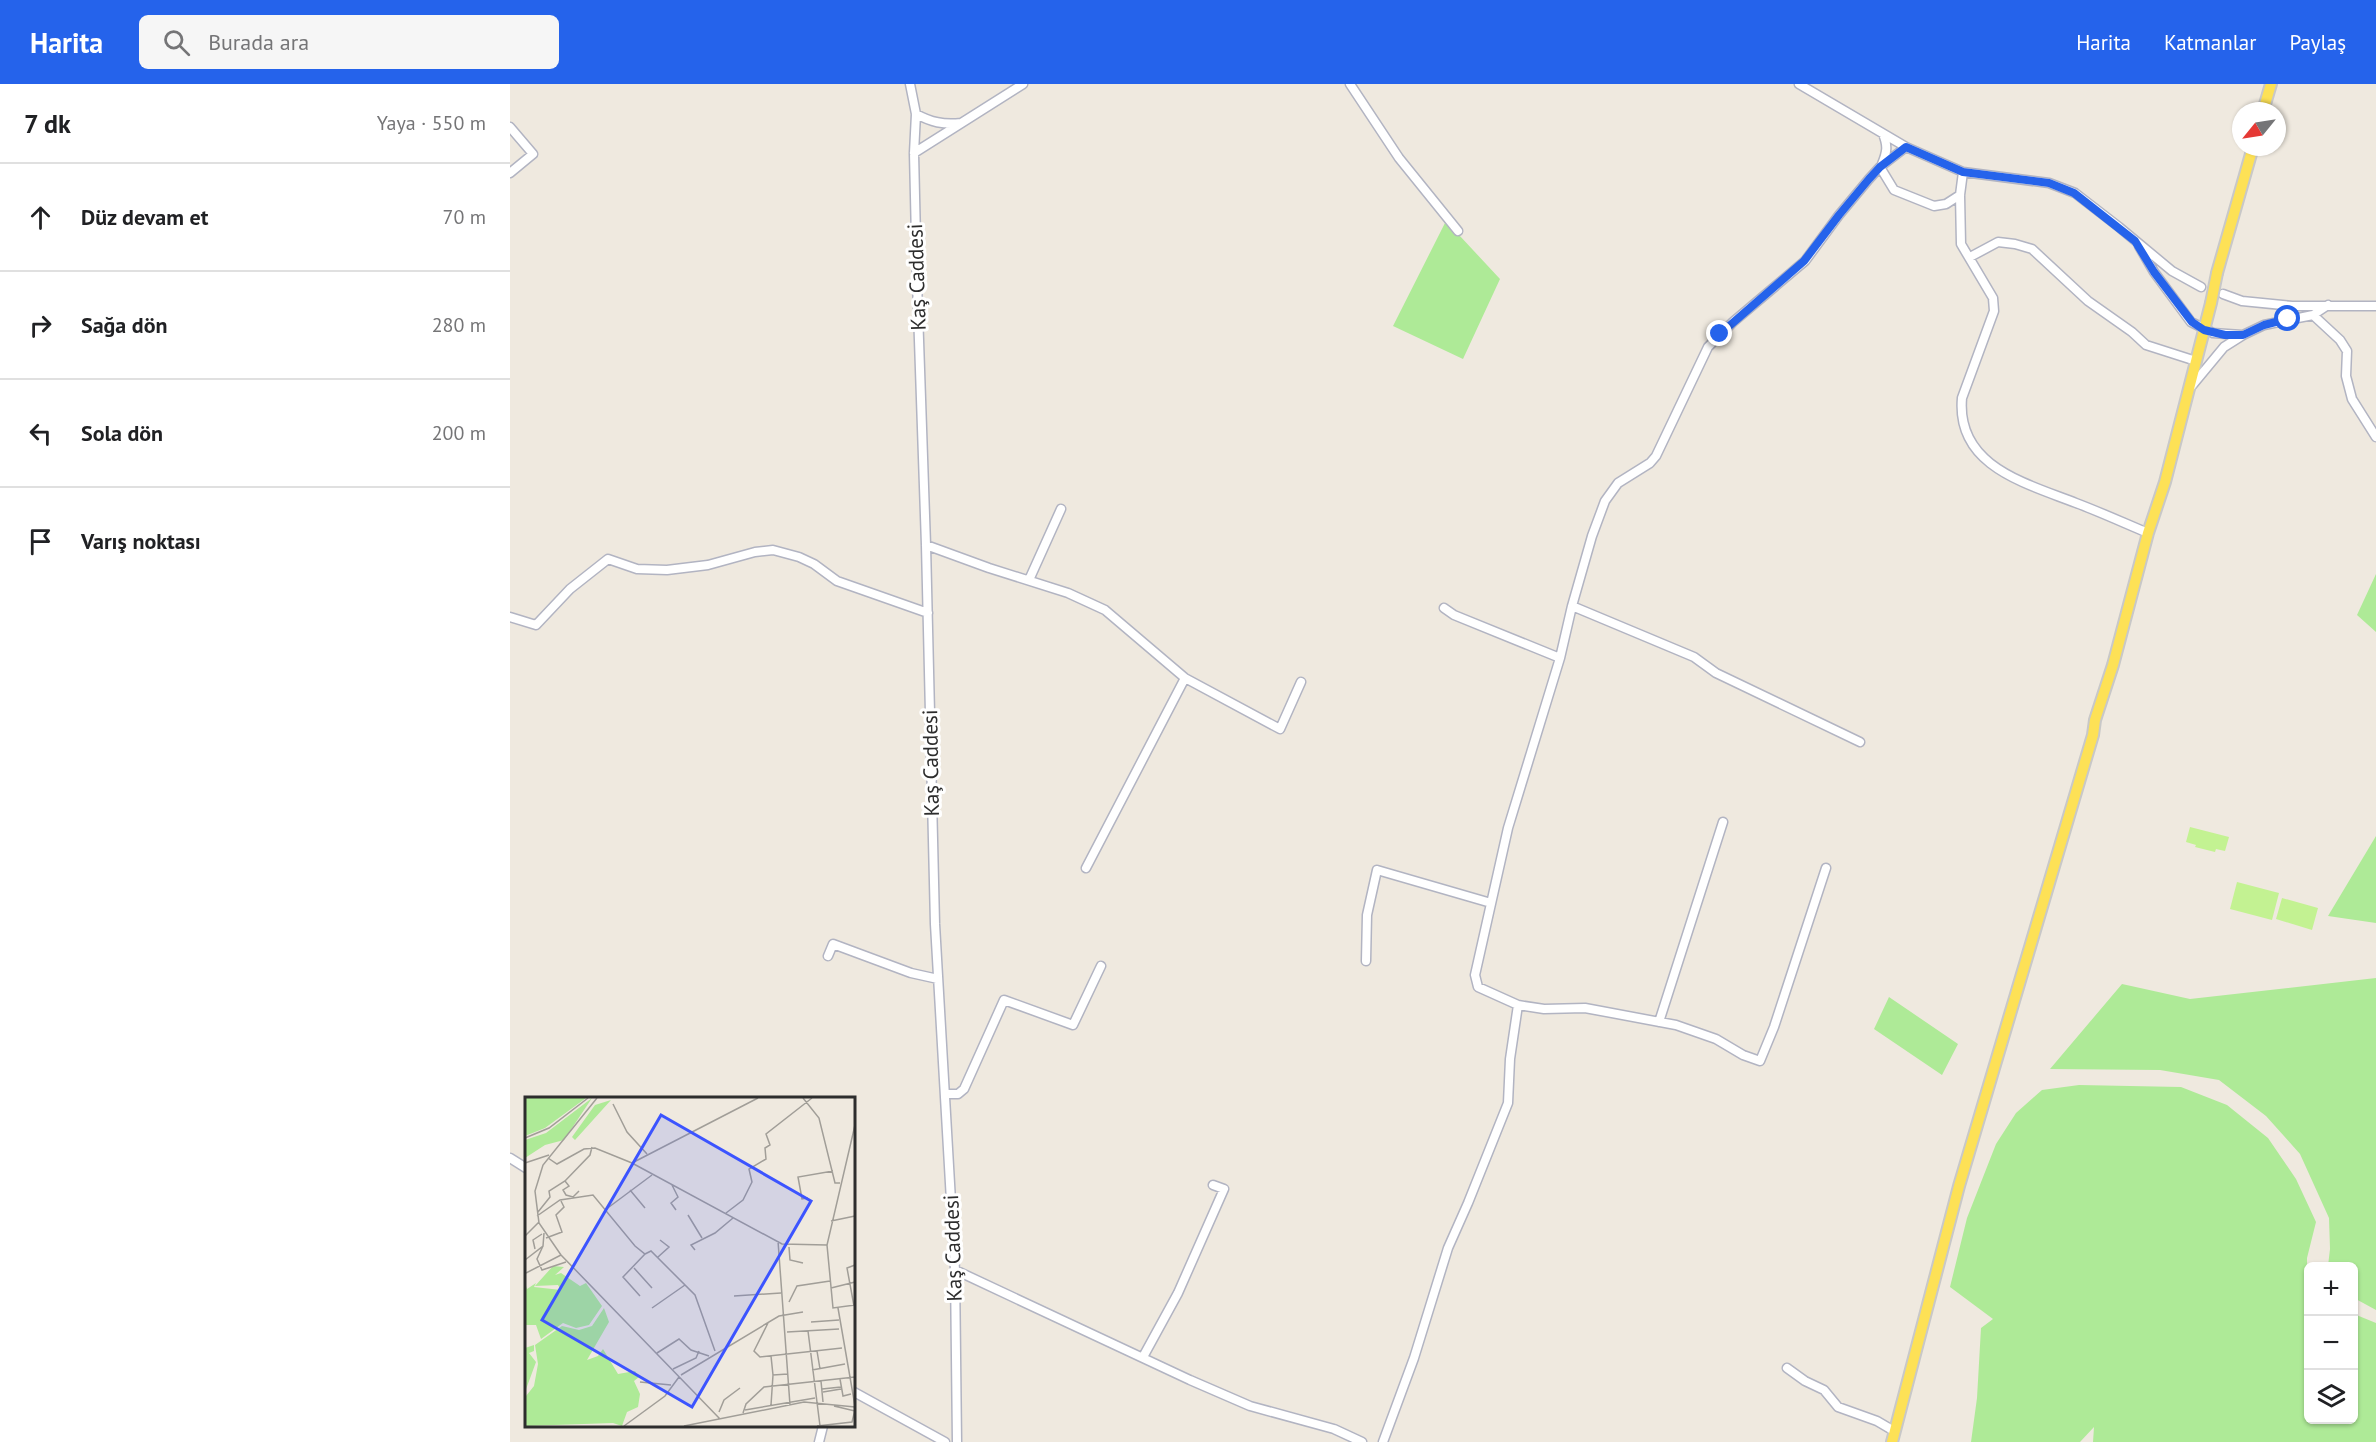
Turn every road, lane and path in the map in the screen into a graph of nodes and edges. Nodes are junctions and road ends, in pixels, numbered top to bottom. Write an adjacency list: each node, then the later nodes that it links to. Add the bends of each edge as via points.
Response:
1 (910, 84): 7 (street, Kaş Caddesi)
2 (1023, 84): 8 (street)
3 (1350, 84): 18 (street, via 1399,158)
4 (1799, 84): 10 (street)
5 (2271, 84): 6 (main road)
6 (2266, 102)
7 (916, 114): 8 (street, via 931,122); 12 (street, Kaş Caddesi)
8 (964, 122): 12 (street)
9 (510, 127): 16 (street, via 533,154)
10 (1883, 134): 11 (street); 14 (street, via 1887,152)
11 (1906, 147): 14 (street); 15 (street)
12 (914, 153): 33 (street, Kaş Caddesi)
13 (2250, 156): 26 (main road, bridge)
14 (1880, 167): 17 (street, via 1894,190 1934,206); 35 (street, via 1804,261 1708,347 1656,456 1618,483 1605,501)
15 (1963, 172): 17 (street); 19 (street, via 2058,186 2074,193)
16 (510, 173)
17 (1960, 195): 20 (street, via 1960,244)
18 (1458, 231)
19 (2135, 241): 21 (street, via 2172,272); 26 (street, via 2192,322)
20 (1970, 257): 28 (street, via 1998,242 2032,249 2088,301 2146,345); 32 (street, via 1993,298 1994,310 1962,398 1967,435 1981,456 2011,478)
21 (2201, 287)
22 (2223, 294): 23 (street, via 2242,301)
23 (2328, 305): 24 (street); 25 (street)
24 (2376, 306)
25 (2313, 315): 27 (street, via 2264,325); 30 (street, via 2347,351 2346,376 2352,399)
26 (2204, 330): 27 (street); 28 (main road)
27 (2243, 335): 29 (street, via 2224,347)
28 (2196, 361): 29 (main road)
29 (2187, 392): 32 (main road)
30 (2376, 437)
31 (1061, 509): 34 (street)
32 (2148, 533): 62 (main road, via 2093,735 1959,1186)
33 (926, 545): 34 (street); 37 (street, Kaş Caddesi)
34 (1029, 580): 40 (street, via 1105,610)
35 (1572, 606): 39 (street); 42 (street, via 1694,657 1716,673)
36 (1444, 608): 39 (street)
37 (928, 614): 38 (street, via 837,581 800,556 773,550 667,570 637,569 608,559 570,589 536,625); 50 (street, Kaş Caddesi)
38 (510, 617)
39 (1560, 658): 46 (street, via 1508,828)
40 (1185, 678): 41 (street, via 1280,729); 44 (street)
41 (1301, 682)
42 (1860, 742)
43 (1723, 822): 52 (street)
44 (1086, 868)
45 (1826, 868): 52 (street, via 1760,1061 1716,1039)
46 (1491, 903): 48 (street, via 1377,870 1366,915); 51 (street, via 1475,975 1478,987)
47 (828, 956): 50 (street, via 833,944)
48 (1366, 961)
49 (1101, 966): 53 (street, via 1074,1025 1004,1000 964,1089 958,1094)
50 (938, 979): 53 (street, Kaş Caddesi)
51 (1518, 1005): 52 (street, via 1585,1008); 67 (street, via 1508,1103 1448,1248)
52 (1659, 1022)
53 (945, 1094): 57 (street, Kaş Caddesi)
54 (510, 1158): 55 (street)
55 (525, 1167)
56 (1213, 1185): 58 (street, via 1224,1189 1178,1293)
57 (955, 1270): 58 (street); 65 (street, Kaş Caddesi)
58 (1143, 1357): 66 (street, via 1250,1406 1334,1429)
59 (1787, 1368): 62 (street, via 1824,1390 1838,1407 1877,1421)
60 (855, 1393): 64 (street)
61 (823, 1427): 63 (street)
62 (1893, 1437)
63 (819, 1442)
64 (945, 1442)
65 (957, 1442)
66 (1362, 1442)
67 (1383, 1442)

